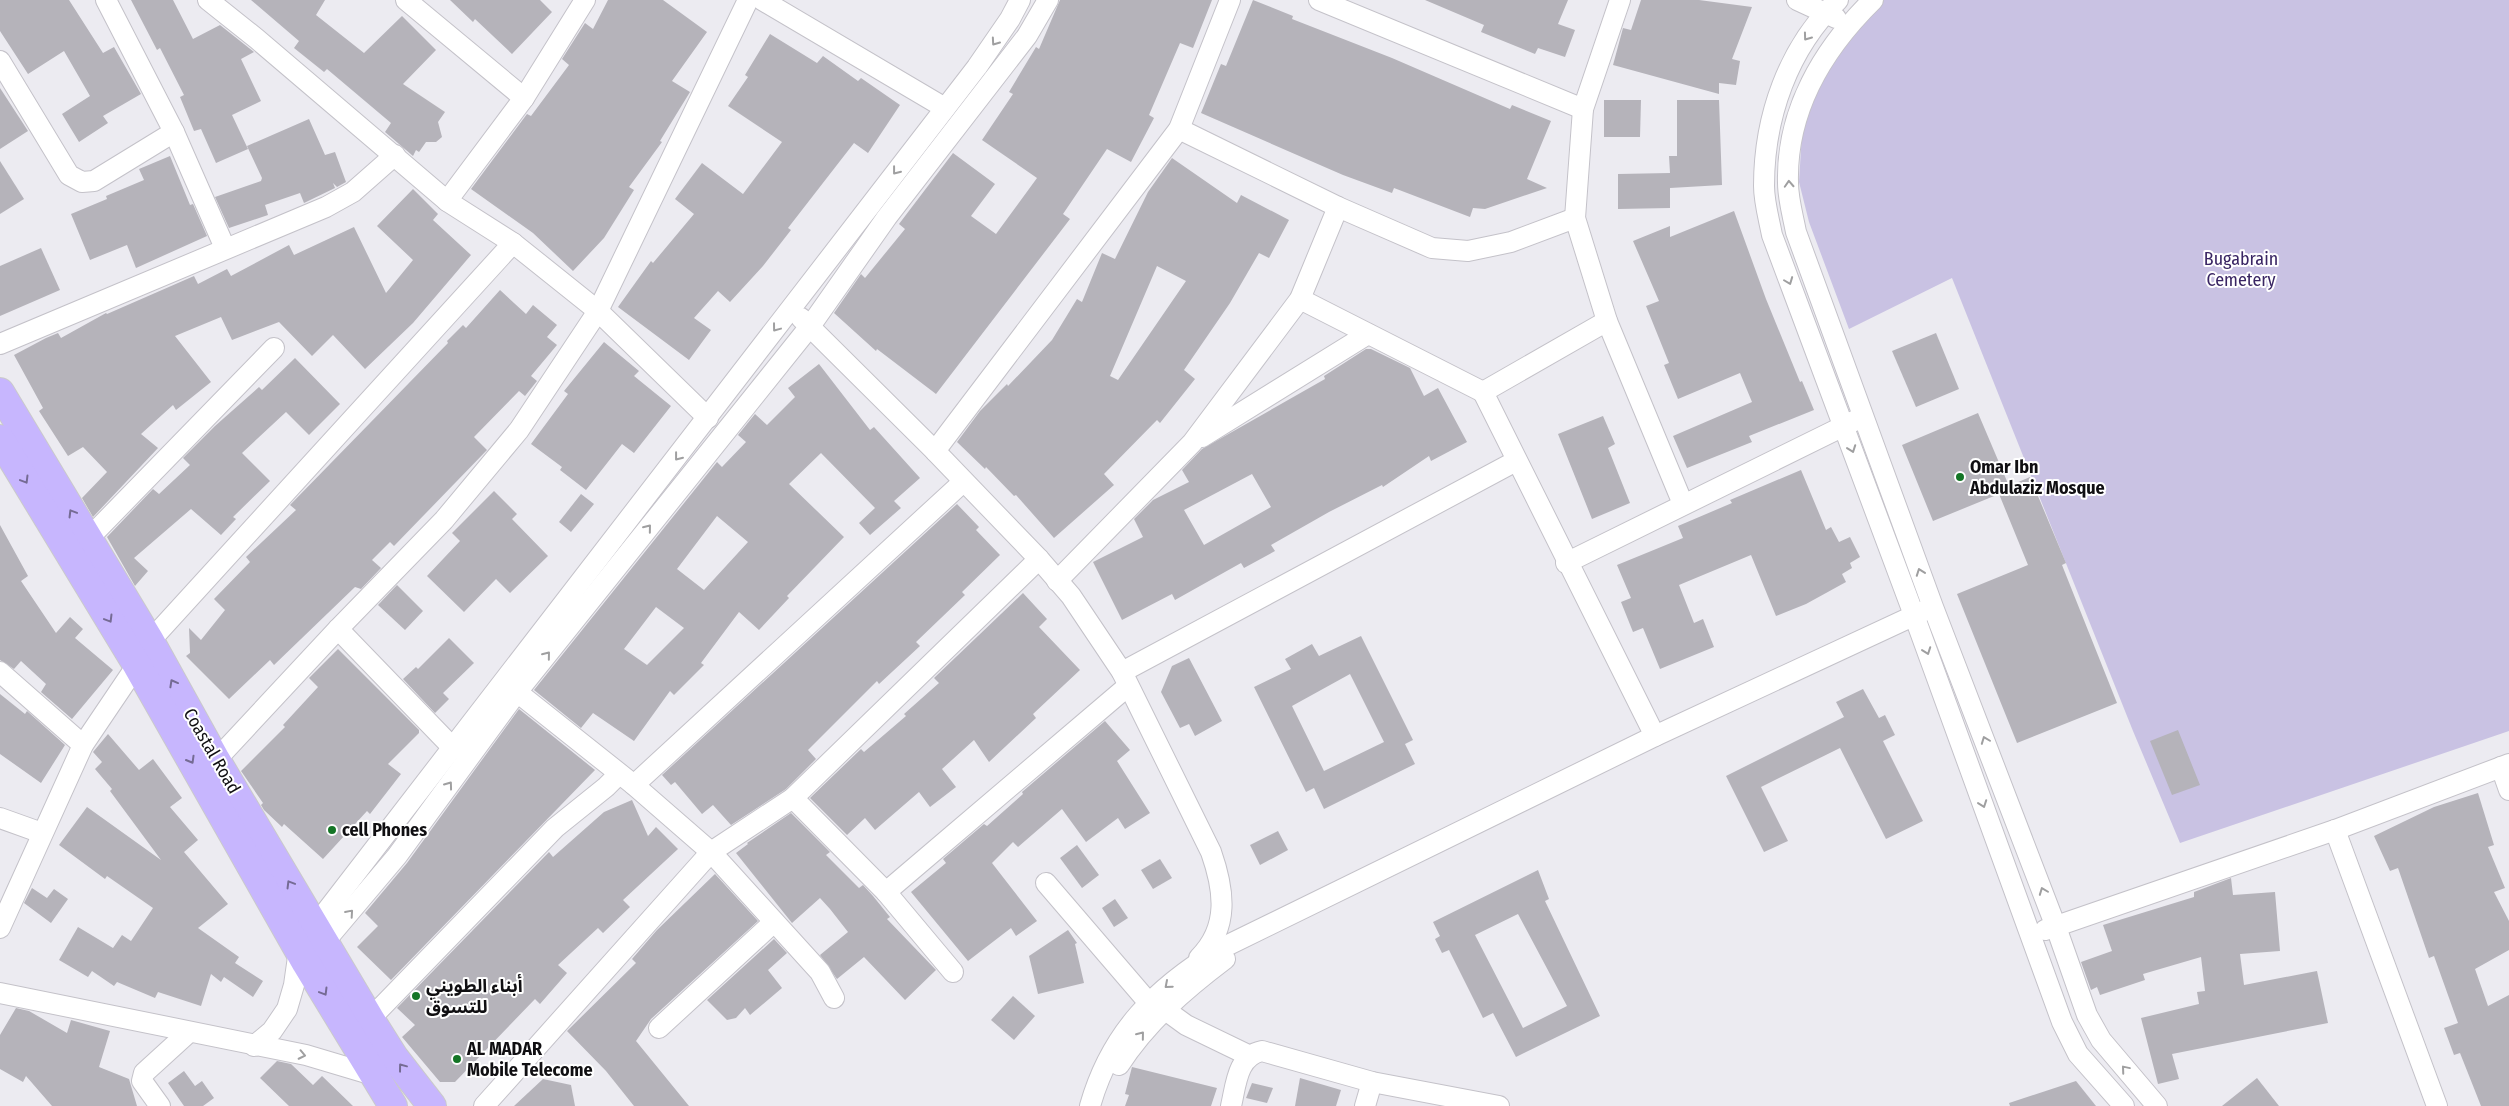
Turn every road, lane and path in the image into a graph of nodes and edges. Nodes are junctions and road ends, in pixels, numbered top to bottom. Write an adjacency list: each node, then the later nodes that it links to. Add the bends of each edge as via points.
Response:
1 (106, 0): 21 (street)
2 (208, 0): 22 (street)
3 (406, 0): 17 (street)
4 (585, 0): 17 (street)
5 (748, 0): 30 (street)
6 (762, 0): 18 (street)
7 (1020, 0): 18 (street, one-way to 18, via 1010,19)
8 (1048, 0): 32 (street, via 1021,44 887,217)
9 (1230, 0): 20 (street)
10 (1319, 0): 19 (street)
11 (1620, 0): 19 (street)
12 (1797, 0): 14 (street)
13 (1872, 0): 15 (street)
14 (1831, 7): 15 (street); 40 (street, one-way to 40, via 1796,52 1779,93 1767,138 1764,188 1772,235)
15 (1849, 23): 38 (street, one-way to 15, via 1796,232 1788,184 1790,139 1803,97)
16 (0, 61): 21 (street, via 70,175 82,182 94,181)
17 (524, 98): 23 (street)
18 (945, 108): 29 (street, one-way to 29)
19 (1583, 109): 25 (street)
20 (1179, 129): 24 (street); 43 (street)
21 (174, 132): 27 (street)
22 (395, 155): 23 (street); 27 (street, via 354,192 326,207)
23 (447, 201): 26 (street)
24 (1338, 207): 25 (street, via 1432,248 1468,251 1511,242); 28 (street)
25 (1575, 218): 31 (street)
26 (513, 243): 30 (street); 54 (street)
27 (225, 248): 34 (street)
28 (1300, 299): 33 (street); 42 (street)
29 (790, 309): 32 (street); 39 (street, one-way to 39)
30 (598, 311): 39 (street); 53 (street, via 519,430 482,478)
31 (1607, 321): 37 (street); 46 (street)
32 (811, 325): 43 (street); 58 (street, one-way to 32)
33 (1368, 334): 37 (street); 42 (street)
34 (0, 344)
35 (274, 348): 47 (street)
36 (0, 392): 47 (highway, Coastal Road, one-way to 36)
37 (1483, 392): 44 (street)
38 (1863, 416): 40 (street); 51 (street, one-way to 38)
39 (708, 418): 61 (street, one-way to 61)
40 (1844, 426): 46 (street); 52 (street, one-way to 52)
41 (0, 439): 55 (highway, Coastal Road, one-way to 55)
42 (1192, 443): 50 (street)
43 (935, 451): 45 (street)
44 (1516, 461): 49 (street); 57 (street)
45 (963, 482): 48 (street); 64 (street)
46 (1683, 504): 49 (street)
47 (88, 539): 54 (highway, Coastal Road)
48 (1038, 559): 50 (street); 66 (street)
49 (1566, 563): 59 (street)
50 (1057, 581): 57 (street, via 1071,596)
51 (1933, 607): 52 (street); 74 (street, one-way to 51)
52 (1914, 615): 59 (street); 78 (street, one-way to 78)
53 (338, 629): 61 (street); 62 (street)
54 (150, 641): 62 (highway, Coastal Road, one-way to 54)
55 (137, 665): 60 (street); 79 (highway, Coastal Road, one-way to 79)
56 (0, 672): 60 (street)
57 (1125, 679): 72 (street); 80 (street, via 1211,852 1221,881 1223,906 1218,929 1206,951)
58 (517, 692): 64 (street); 76 (street, one-way to 58, via 398,856)
59 (1655, 736): 77 (street)
60 (83, 745): 69 (street)
61 (452, 748): 76 (street)
62 (216, 760): 76 (highway, Coastal Road, one-way to 62)
63 (2505, 765): 65 (street); 68 (street)
64 (626, 779): 70 (street); 85 (street, via 606,787 555,828)
65 (2509, 790)
66 (793, 798): 70 (street); 72 (street)
67 (0, 818): 69 (street)
68 (2335, 830): 74 (street); 103 (street)
69 (42, 833): 75 (street)
70 (712, 852): 73 (street); 96 (street)
71 (1046, 882): 84 (street)
72 (886, 892): 81 (street)
73 (774, 922): 83 (street, via 820,972); 86 (street)
74 (2056, 926): 78 (street); 102 (street, one-way to 74, via 2101,1040 2087,1014)
75 (0, 928)
76 (320, 934): 79 (street); 85 (highway, Coastal Road)
77 (1255, 934): 80 (street); 84 (street)
78 (2031, 935): 101 (street, via 2062,1022 2078,1054)
79 (303, 956): 88 (street, via 287,1009 272,1031); 90 (highway, Coastal Road, one-way to 90)
80 (1188, 968): 84 (street, one-way to 84)
81 (953, 972)
82 (0, 993): 87 (street)
83 (834, 998)
84 (1156, 1006): 89 (street, via 1186,1025); 97 (street, via 1130,1024 1112,1051); 98 (street, one-way to 84)
85 (370, 1019): 95 (highway, Coastal Road, one-way to 85, via 394,1057)
86 (659, 1028)
87 (189, 1032): 88 (street); 93 (street, via 144,1073 142,1081)
88 (254, 1046): 90 (street, one-way to 90, via 306,1055)
89 (1250, 1056): 91 (street, via 1262,1052); 99 (street, via 1241,1066)
90 (373, 1075): 94 (highway, Coastal Road)
91 (1372, 1082): 92 (street); 100 (street)
92 (1487, 1105)
93 (160, 1106)
94 (393, 1106)
95 (432, 1106)
96 (484, 1106)
97 (1090, 1106)
98 (1097, 1106)
99 (1231, 1106)
100 (1365, 1106)
101 (2124, 1106)
102 (2157, 1106)
103 (2437, 1106)

